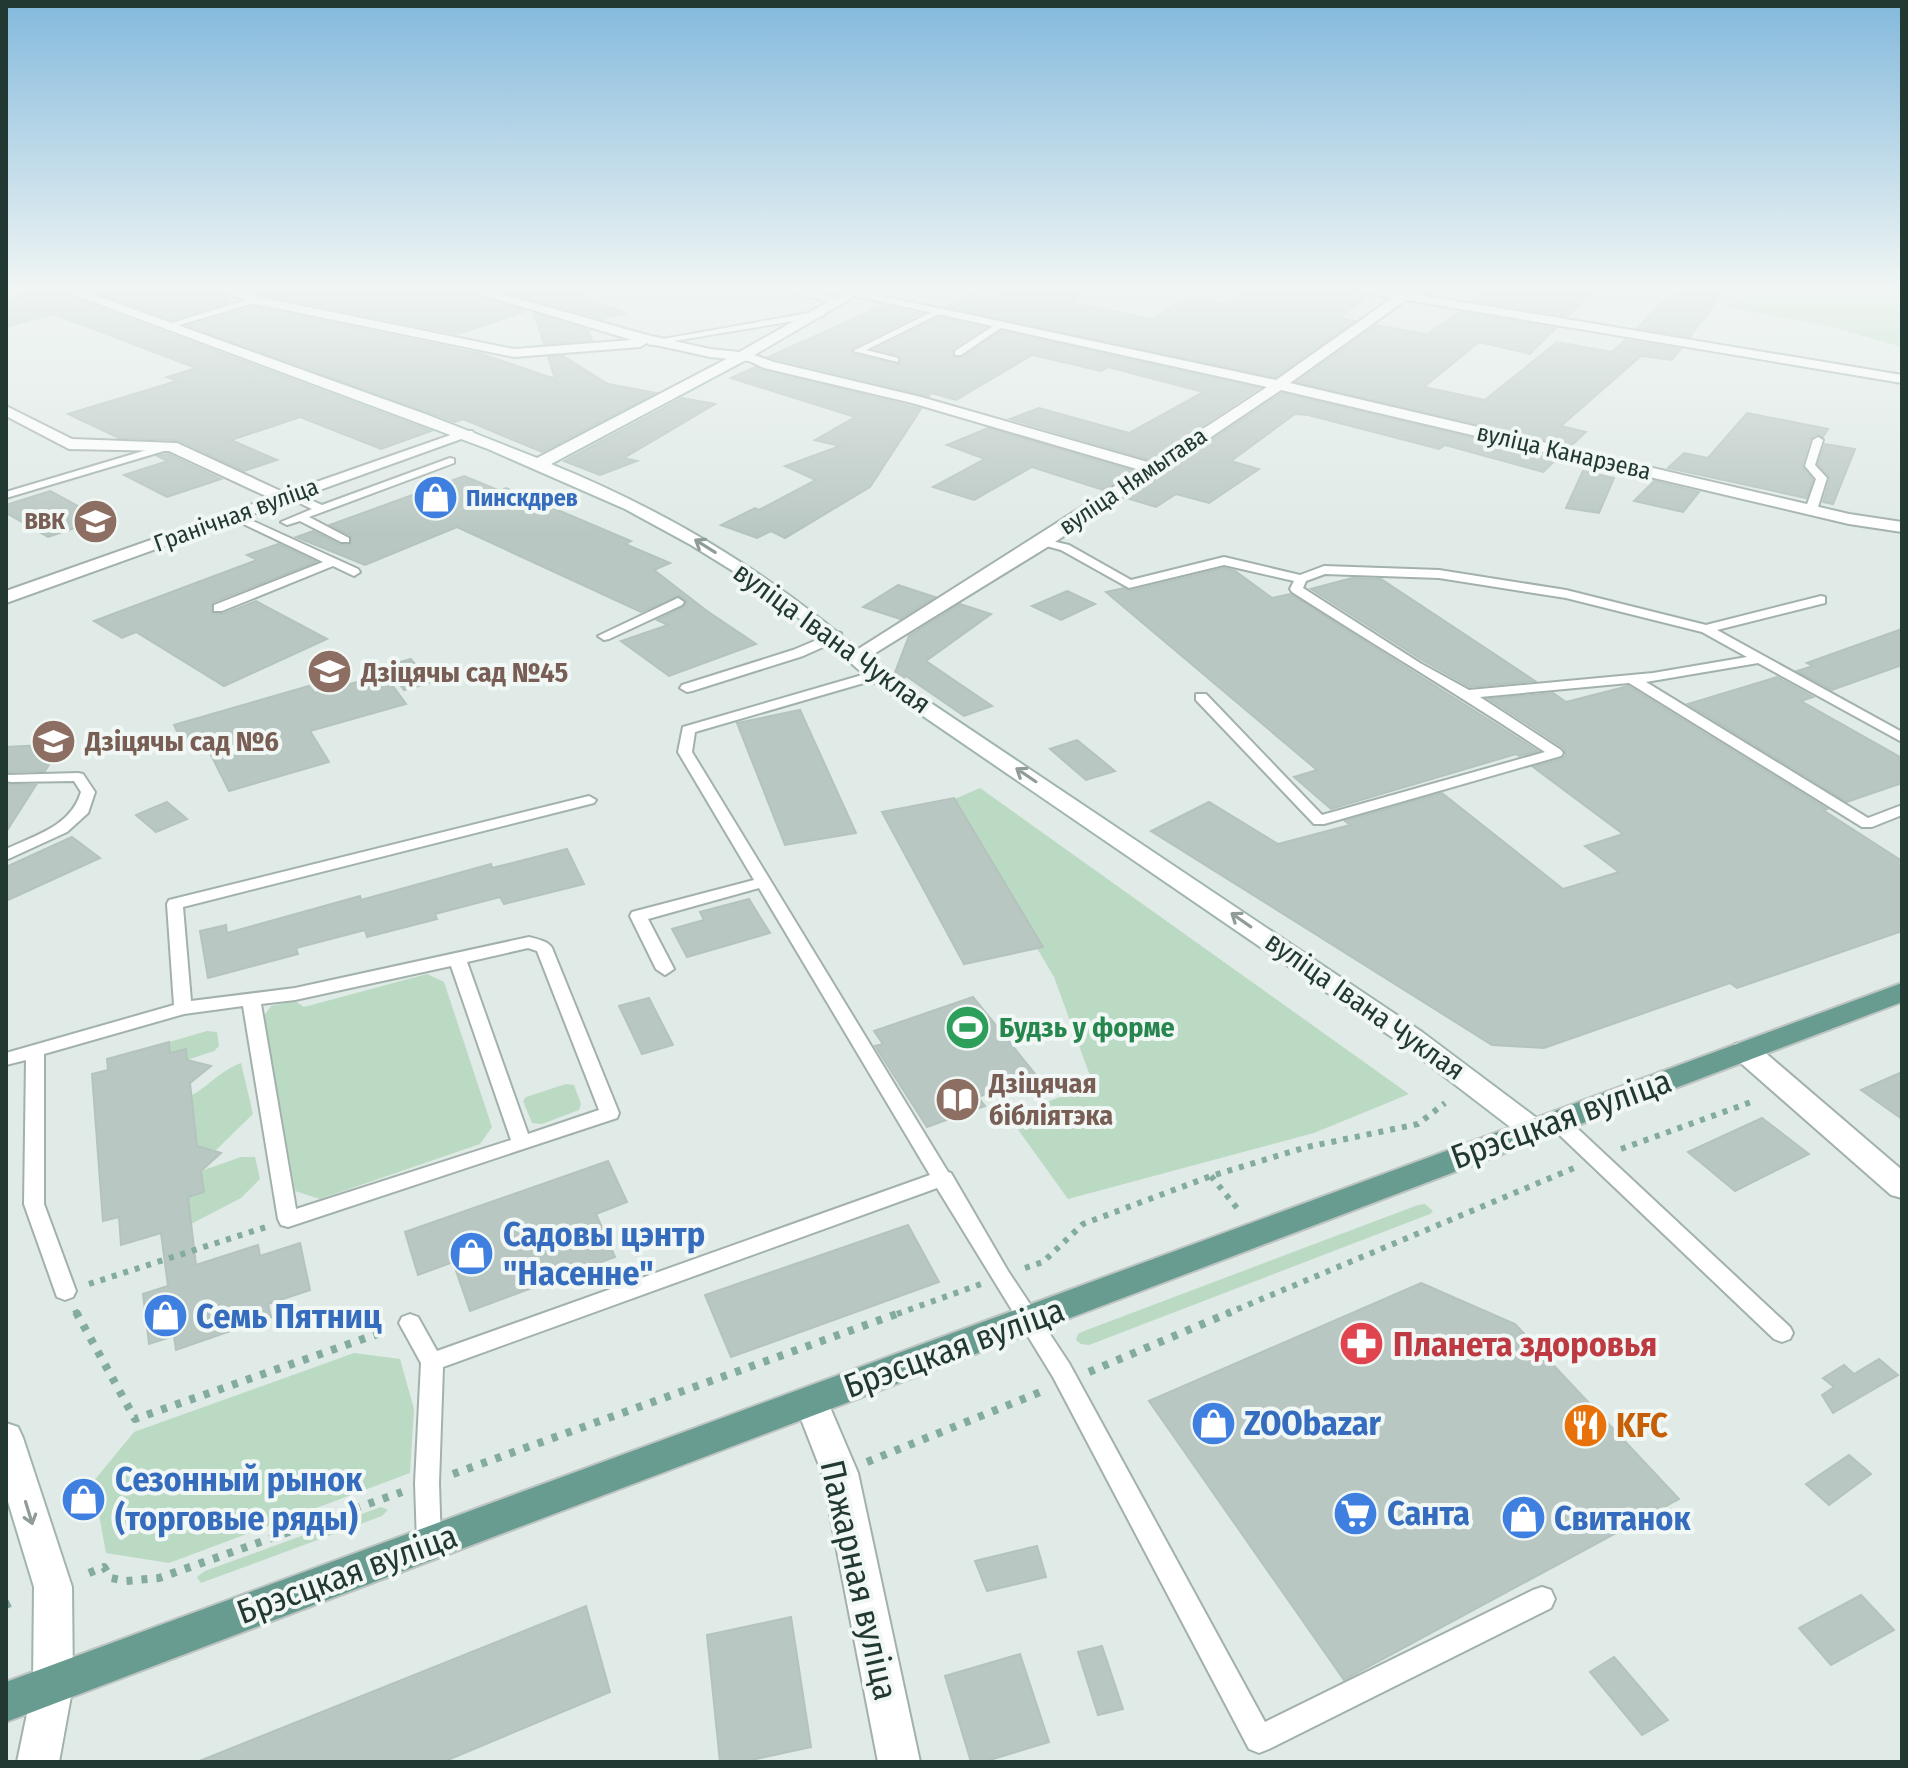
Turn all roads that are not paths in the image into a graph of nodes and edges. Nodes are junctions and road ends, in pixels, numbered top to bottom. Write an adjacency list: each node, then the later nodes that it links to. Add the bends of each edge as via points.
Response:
1 (284, 369): 10 (street, вуліца Івана Чуклая)
2 (719, 369): 15 (street)
3 (784, 369): 16 (street, via 916,400)
4 (1203, 369): 8 (street, вуліца Канарэева)
5 (1302, 369): 8 (street, вуліца Нямытава)
6 (1838, 369): 7 (street)
7 (1902, 379)
8 (1279, 385): 16 (street, вуліца Нямытава); 21 (street, вуліца Канарэева)
9 (6, 410): 12 (street, via 69,444)
10 (467, 434): 13 (street, Гранічная вуліца); 15 (street, вуліца Івана Чуклая)
11 (1818, 440): 21 (lane, via 1810,466 1822,478)
12 (172, 446): 18 (lane); 19 (street)
13 (400, 457): 17 (lane); 19 (street, Гранічная вуліца)
14 (450, 461): 17 (lane)
15 (538, 464): 37 (street, вуліца Івана Чуклая, one-way to 15, via 701,543 624,501)
16 (1150, 468): 27 (street, вуліца Нямытава)
17 (429, 469): 20 (lane)
18 (7, 495)
19 (287, 496): 20 (lane); 22 (street, Гранічная вуліца)
20 (322, 509): 23 (lane)
21 (1811, 510): 25 (street, вуліца Канарэева)
22 (233, 515): 28 (lane); 31 (street, Гранічная вуліца)
23 (300, 517): 24 (lane); 26 (lane)
24 (287, 522)
25 (1902, 527)
26 (345, 540)
27 (1043, 542): 30 (lane, via 1065,547 1129,584 1224,561); 38 (street, вуліца Нямытава)
28 (333, 562): 29 (lane); 34 (lane)
29 (354, 572)
30 (1301, 579): 35 (lane, via 1324,570 1439,574 1566,594); 43 (lane, via 1296,589)
31 (6, 597)
32 (1821, 600): 35 (lane)
33 (678, 602): 36 (lane)
34 (218, 608)
35 (1706, 629): 39 (lane)
36 (604, 636)
37 (836, 636): 38 (street, вуліца Івана Чуклая); 42 (lane)
38 (859, 657): 40 (street, вуліца Івана Чуклая)
39 (1760, 659): 41 (lane); 45 (lane)
40 (876, 675): 50 (lane, via 688,730 685,752); 59 (street, вуліца Івана Чуклая, one-way to 40)
41 (1632, 679): 43 (lane); 48 (lane, via 1867,824)
42 (687, 688)
43 (1467, 694): 44 (lane, via 1556,753 1319,821)
44 (1201, 697)
45 (1902, 738)
46 (11, 778): 49 (lane, via 78,777 88,792 83,810 62,829)
47 (589, 800): 55 (lane, via 175,904)
48 (1902, 810)
49 (6, 855)
50 (764, 882): 52 (lane, via 638,916); 61 (lane)
51 (457, 959): 54 (lane); 60 (lane); 60 (lane, via 529,942 544,948 610,1113)
52 (665, 969)
53 (1902, 992): 57 (main road, Брэсцкая вуліца)
54 (251, 999): 55 (lane); 60 (lane, via 288,1219)
55 (183, 1008): 56 (lane)
56 (35, 1050): 58 (lane); 63 (lane, via 34,1204)
57 (1745, 1051): 59 (main road, Брэсцкая вуліца); 62 (street)
58 (6, 1059)
59 (1544, 1124): 64 (main road, Брэсцкая вуліца); 66 (lane, via 1596,1158)
60 (522, 1144)
61 (944, 1178): 64 (lane); 67 (lane)
62 (1902, 1187)
63 (65, 1291)
64 (1030, 1321): 68 (main road, Брэсцкая вуліца); 71 (lane, via 1259,1739)
65 (410, 1323): 67 (lane)
66 (1782, 1333)
67 (432, 1362): 70 (lane)
68 (811, 1401): 70 (main road, Брэсцкая вуліца); 75 (street, Пажарная вуліца, via 840,1473)
69 (6, 1438): 72 (street, one-way to 72, via 53,1587)
70 (429, 1544): 72 (main road, Брэсцкая вуліца)
71 (1542, 1599)
72 (53, 1685): 73 (main road, Брэсцкая вуліца); 74 (street)
73 (6, 1702)
74 (38, 1762)
75 (899, 1762)

